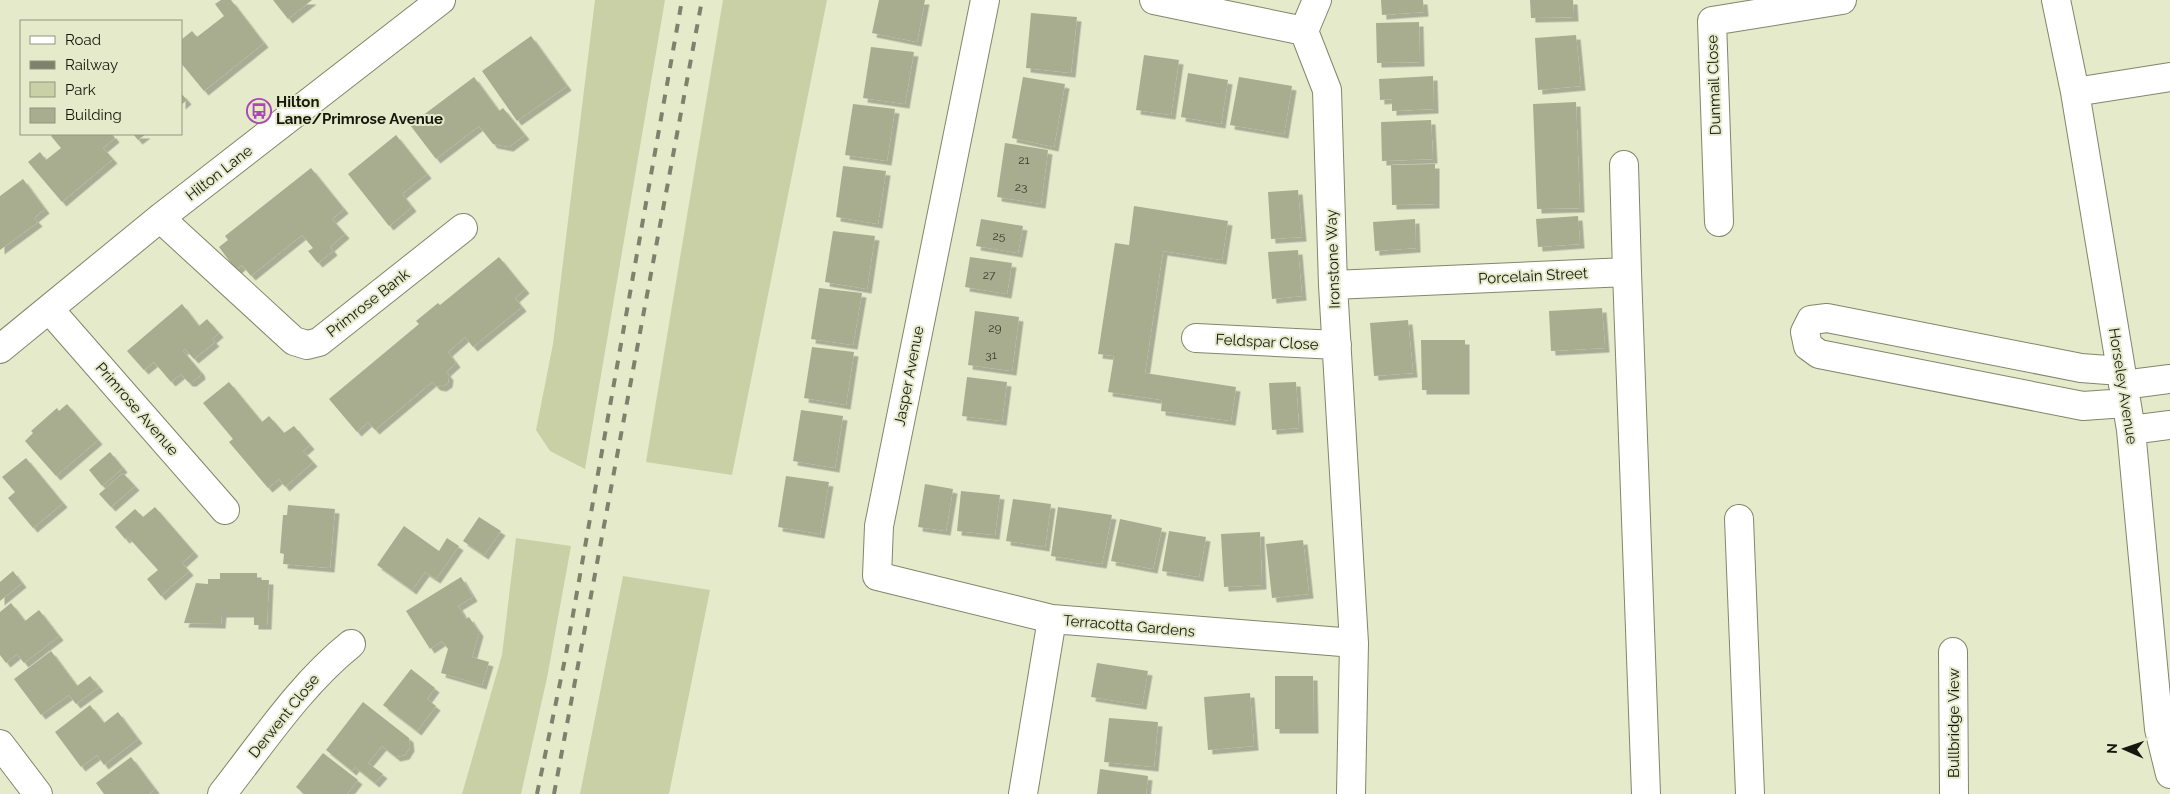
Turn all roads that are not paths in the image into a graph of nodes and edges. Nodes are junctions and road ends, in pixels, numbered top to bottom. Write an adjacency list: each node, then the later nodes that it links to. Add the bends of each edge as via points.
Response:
1 (441, 0): 12 (street, Hilton Lane)
2 (985, 0): 27 (street, Jasper Avenue, via 879,526 877,576)
3 (1154, 0): 8 (street)
4 (1317, 0): 8 (street)
5 (1842, 0): 7 (street, Dunmail Close)
6 (2056, 0): 10 (street, Horseley Avenue)
7 (1711, 11): 13 (street, Dunmail Close)
8 (1304, 31): 16 (street, Ironstone Way, via 1326,90)
9 (2170, 77): 10 (street)
10 (2075, 92): 22 (street, Horseley Avenue)
11 (1624, 165): 15 (street)
12 (160, 218): 14 (street, Primrose Bank, via 294,341 307,345 319,342); 17 (street, Hilton Lane)
13 (1719, 222)
14 (462, 228)
15 (1627, 272): 16 (street, Porcelain Street); 38 (street)
16 (1333, 285): 19 (street, Ironstone Way)
17 (49, 308): 20 (street, Hilton Lane); 25 (street, Primrose Avenue)
18 (1196, 338): 19 (street, Feldspar Close)
19 (1337, 345): 28 (street, Ironstone Way)
20 (0, 350)
21 (2170, 379): 22 (street)
22 (2124, 386): 22 (street, via 2083,406 1819,354 1808,346 1805,332 1811,320 1827,318 2081,368); 24 (street, Horseley Avenue)
23 (2170, 425): 24 (street)
24 (2131, 430): 32 (street, Horseley Avenue, via 2159,729)
25 (225, 510)
26 (1740, 519): 33 (street)
27 (1052, 619): 28 (street, Terracotta Gardens); 36 (street, Terracotta Gardens)
28 (1354, 643): 37 (street, Ironstone Way)
29 (351, 644): 35 (street, Derwent Close, via 311,680)
30 (1953, 652): 39 (street, Bullbridge View)
31 (0, 744): 34 (street)
32 (2170, 774)
33 (1750, 791)
34 (38, 794)
35 (222, 794)
36 (1022, 794)
37 (1352, 794)
38 (1646, 794)
39 (1954, 794)

